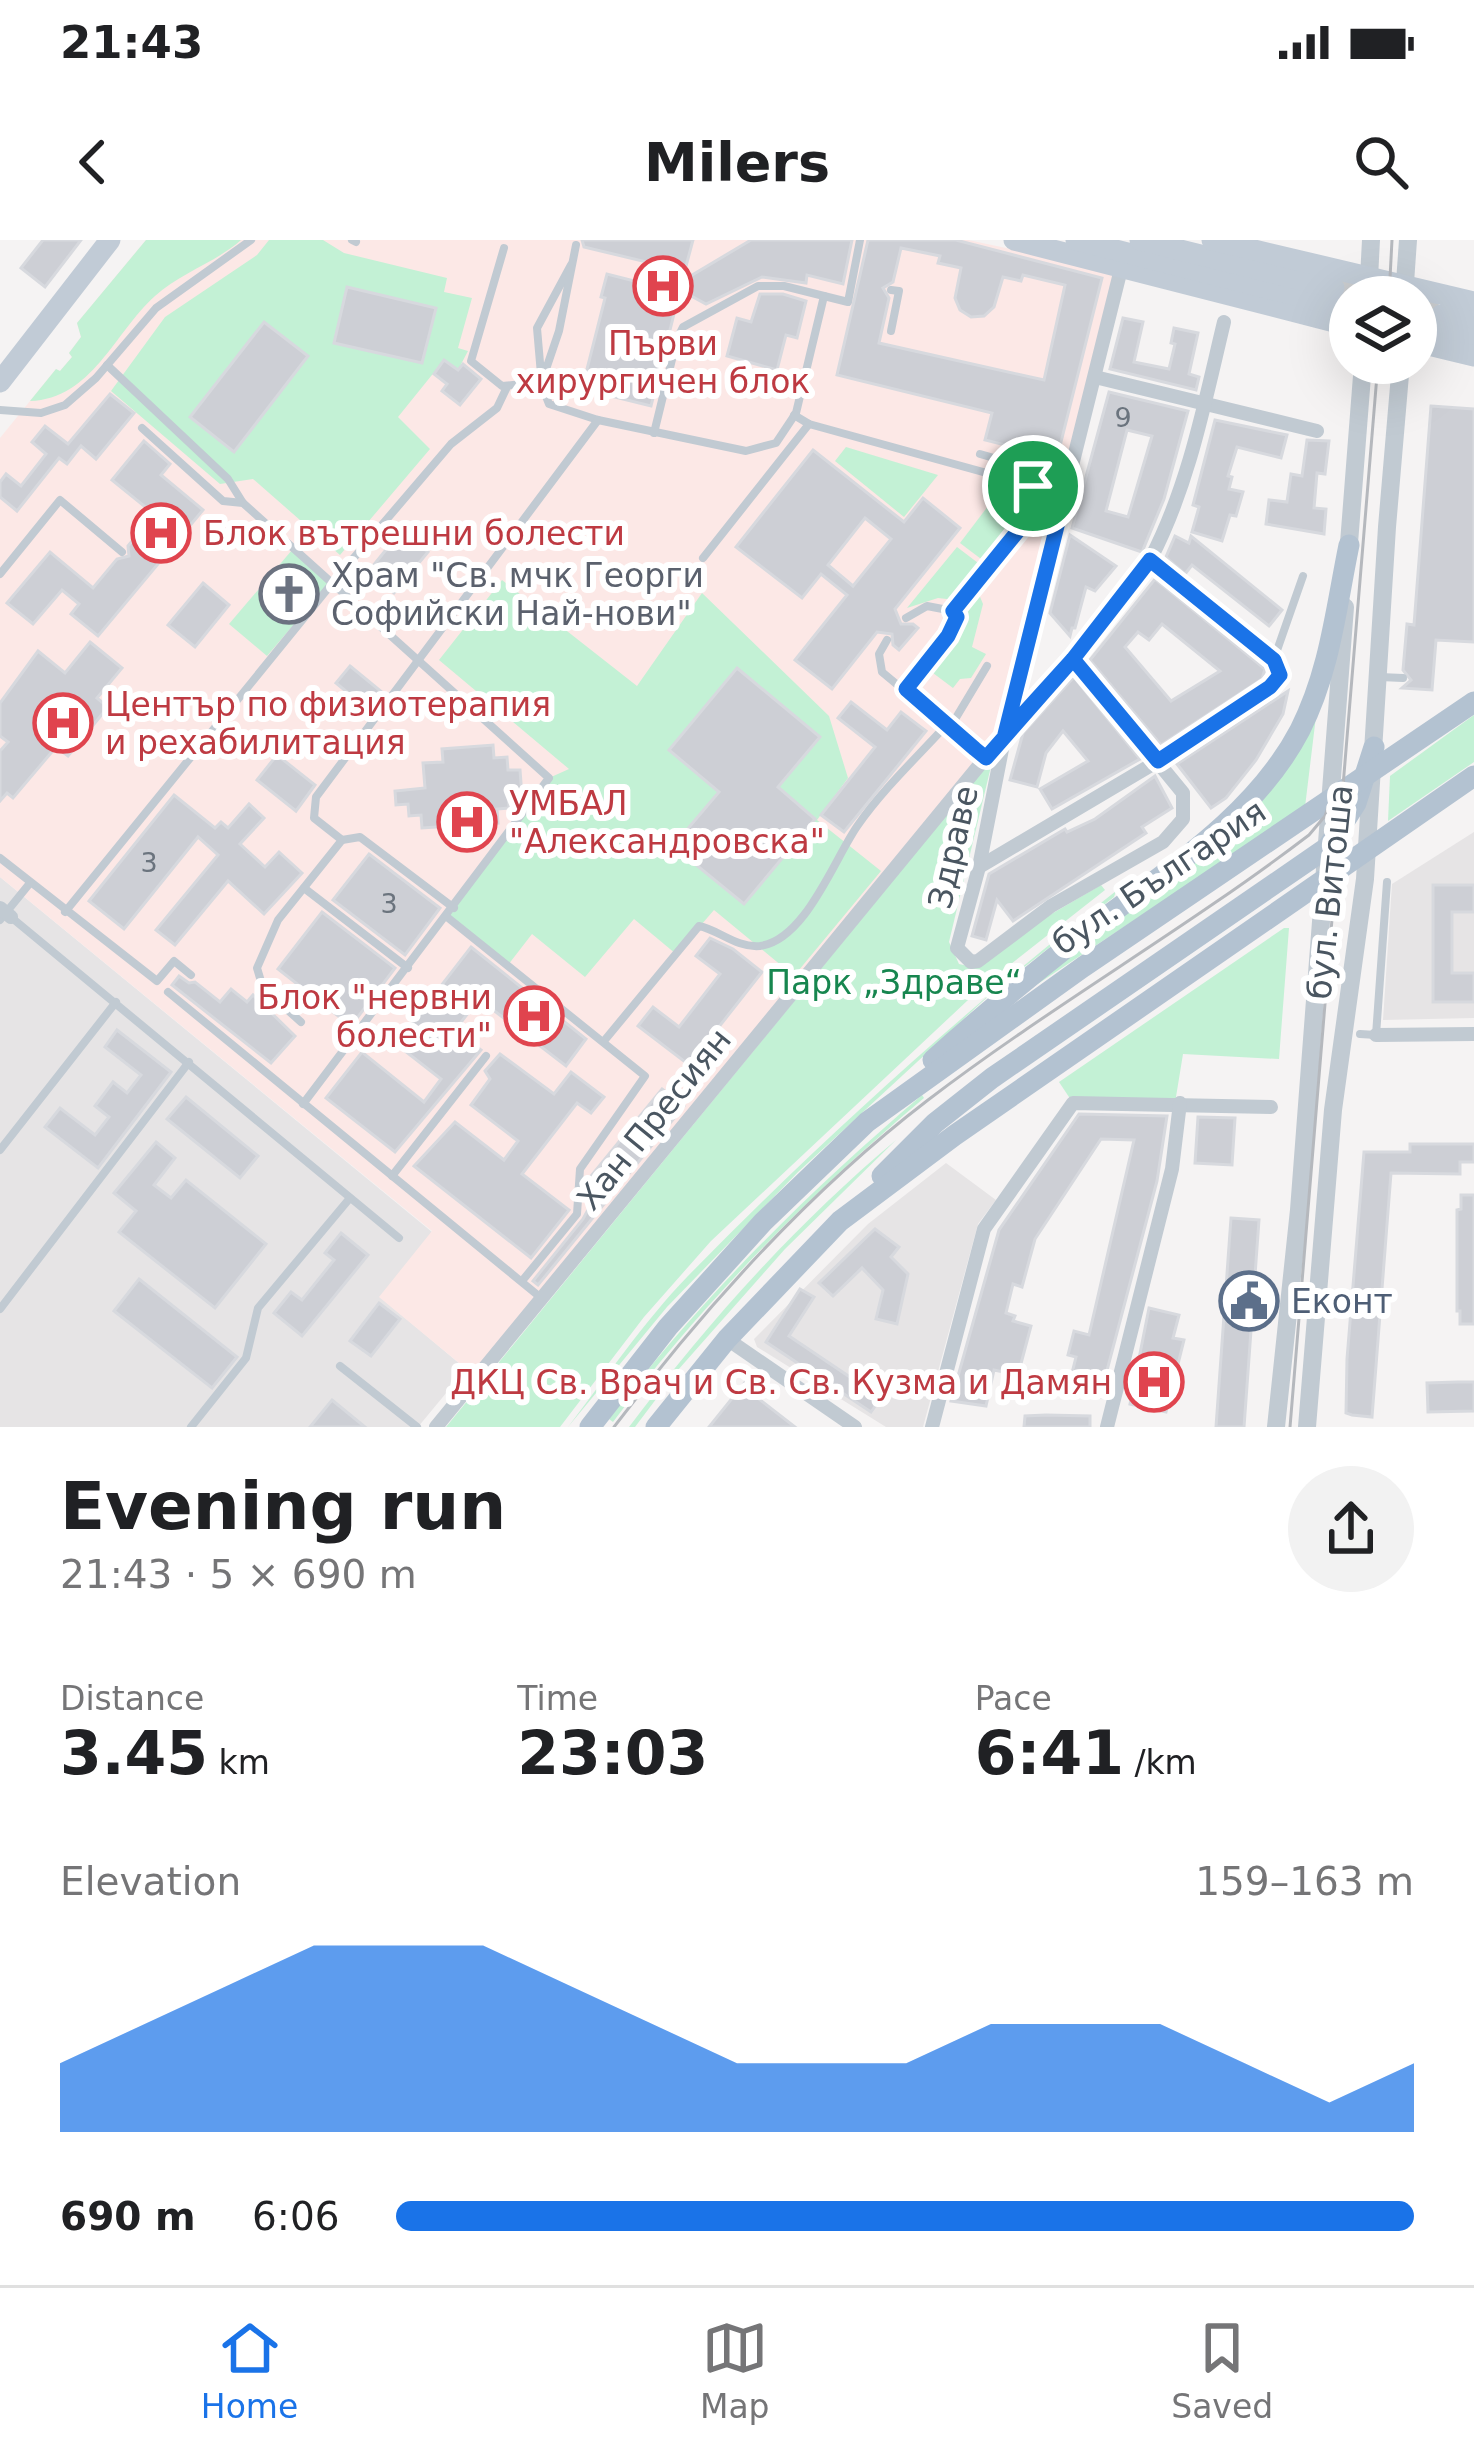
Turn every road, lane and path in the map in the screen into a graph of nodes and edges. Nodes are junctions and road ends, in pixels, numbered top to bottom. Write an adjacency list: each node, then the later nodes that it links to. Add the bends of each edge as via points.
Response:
1 (110, 240): 30 (main road)
2 (251, 240): 28 (lane, via 156,308)
3 (860, 240): 18 (lane, via 848,302)
4 (1015, 240): 13 (main road)
5 (1076, 240): 6 (main road, via 1334,297)
6 (1140, 240)
7 (1212, 240): 14 (main road)
8 (1371, 240): 15 (street)
9 (1408, 240): 16 (street)
10 (576, 244): 12 (lane)
11 (504, 248): 34 (lane, via 471,361)
12 (571, 265): 31 (lane); 31 (lane, via 537,328)
13 (1120, 269): 21 (main road); 29 (street, Здраве)
14 (1331, 276)
15 (1369, 276)
16 (1406, 276)
17 (891, 290): 24 (lane, via 899,292)
18 (824, 296): 37 (lane); 42 (lane, via 758,286 683,327)
19 (1437, 296): 20 (main road)
20 (1474, 302)
21 (1329, 321)
22 (1224, 322): 35 (street, Хан Пресиян)
23 (1474, 322): 25 (main road, via 1440,323)
24 (891, 331)
25 (1474, 340)
26 (1437, 347): 27 (main road)
27 (1474, 356)
28 (107, 365): 36 (lane, via 65,405 40,413); 46 (lane)
29 (1095, 377): 35 (street); 45 (street, Здраве)
30 (0, 382)
31 (542, 382): 34 (lane); 38 (lane, via 549,404)
32 (1361, 384): 47 (street, бул. Витоша)
33 (1399, 384): 61 (street, бул. Витоша)
34 (507, 387): 53 (lane, via 497,408 451,444)
35 (1204, 406): 41 (street); 50 (street, Хан Пресиян)
36 (0, 410)
37 (794, 416): 39 (lane); 42 (lane, via 776,443 746,452)
38 (598, 421): 42 (lane); 57 (lane)
39 (809, 424): 44 (lane); 49 (lane)
40 (142, 428): 46 (lane, via 223,501)
41 (1318, 431)
42 (654, 433)
43 (980, 454): 45 (lane)
44 (1033, 486): 45 (lane); 54 (lane, via 1022,526)
45 (1067, 486): 67 (street, Здраве)
46 (244, 503): 53 (lane)
47 (1349, 545): 73 (street, бул. Витоша); 80 (main road, via 1328,660 1290,747 1244,807)
48 (122, 552): 51 (lane, via 61,500)
49 (703, 558)
50 (1150, 560): 58 (street, Хан Пресиян); 60 (street)
51 (0, 574)
52 (1303, 576): 60 (lane)
53 (334, 581): 57 (lane); 82 (lane)
54 (953, 611): 55 (lane, via 927,606); 63 (lane, via 948,636)
55 (905, 618)
56 (887, 640): 63 (lane, via 880,667)
57 (418, 657): 72 (lane, via 316,797 314,818); 81 (lane, via 550,778)
58 (1073, 659): 67 (street, Хан Пресиян); 70 (street)
59 (987, 666): 65 (lane)
60 (1277, 668): 70 (street, via 1270,687)
61 (1378, 677): 62 (lane); 68 (street, бул. Витоша)
62 (1403, 678)
63 (906, 689): 65 (lane)
64 (1474, 702): 98 (main road, бул. България)
65 (950, 727): 69 (lane)
66 (939, 733): 92 (lane, via 859,824 798,920 758,946 699,926)
67 (1005, 734): 69 (street, Хан Пресиян); 76 (street, Здраве)
68 (1375, 747): 73 (main road, via 1356,803); 118 (street, бул. Витоша)
69 (986, 758): 105 (street, Хан Пресиян)
70 (1158, 761): 75 (street, via 1186,806 1175,831); 76 (street)
71 (1474, 776): 102 (main road)
72 (342, 840): 79 (lane); 81 (lane, via 360,837)
73 (1328, 847): 102 (main road, via 992,1078 935,1123); 117 (street, бул. Витоша)
74 (0, 858): 78 (lane)
75 (1129, 864): 76 (street, Здраве, via 1051,906 978,961 957,948); 80 (street)
76 (979, 866)
77 (1387, 882): 91 (lane)
78 (30, 883): 82 (lane); 83 (lane)
79 (304, 888): 85 (lane); 89 (lane, via 256,968 263,988)
80 (1131, 897): 98 (main road, via 1018,984)
81 (454, 908): 84 (lane)
82 (65, 911): 86 (lane, via 157,981 174,961)
83 (4, 914): 88 (lane)
84 (447, 917): 85 (lane); 92 (lane)
85 (408, 968): 96 (lane)
86 (191, 975)
87 (168, 992): 96 (lane)
88 (116, 1002): 94 (lane); 99 (lane)
89 (301, 1022)
90 (1474, 1034): 91 (street)
91 (1368, 1035)
92 (604, 1041): 104 (lane, via 645,1076 580,1169 577,1214)
93 (486, 1056): 100 (lane)
94 (188, 1062): 101 (lane); 106 (lane)
95 (1180, 1103): 97 (street); 115 (street, via 1073,1103 984,1229); 116 (street, via 1172,1168)
96 (303, 1104): 100 (lane)
97 (1271, 1107)
98 (867, 1123): 112 (main road, бул. България, via 731,1257)
99 (0, 1150)
100 (392, 1176): 104 (lane)
101 (350, 1198): 103 (lane); 109 (lane, via 258,1308 246,1358)
102 (840, 1221): 107 (main road)
103 (398, 1238)
104 (522, 1281): 105 (lane)
105 (541, 1298): 111 (street, Хан Пресиян)
106 (0, 1309)
107 (727, 1340): 113 (main road); 114 (street)
108 (340, 1366): 110 (lane)
109 (191, 1427)
110 (417, 1427)
111 (436, 1427)
112 (590, 1427)
113 (656, 1427)
114 (855, 1427)
115 (932, 1427)
116 (1108, 1427)
117 (1276, 1427)
118 (1307, 1427)

